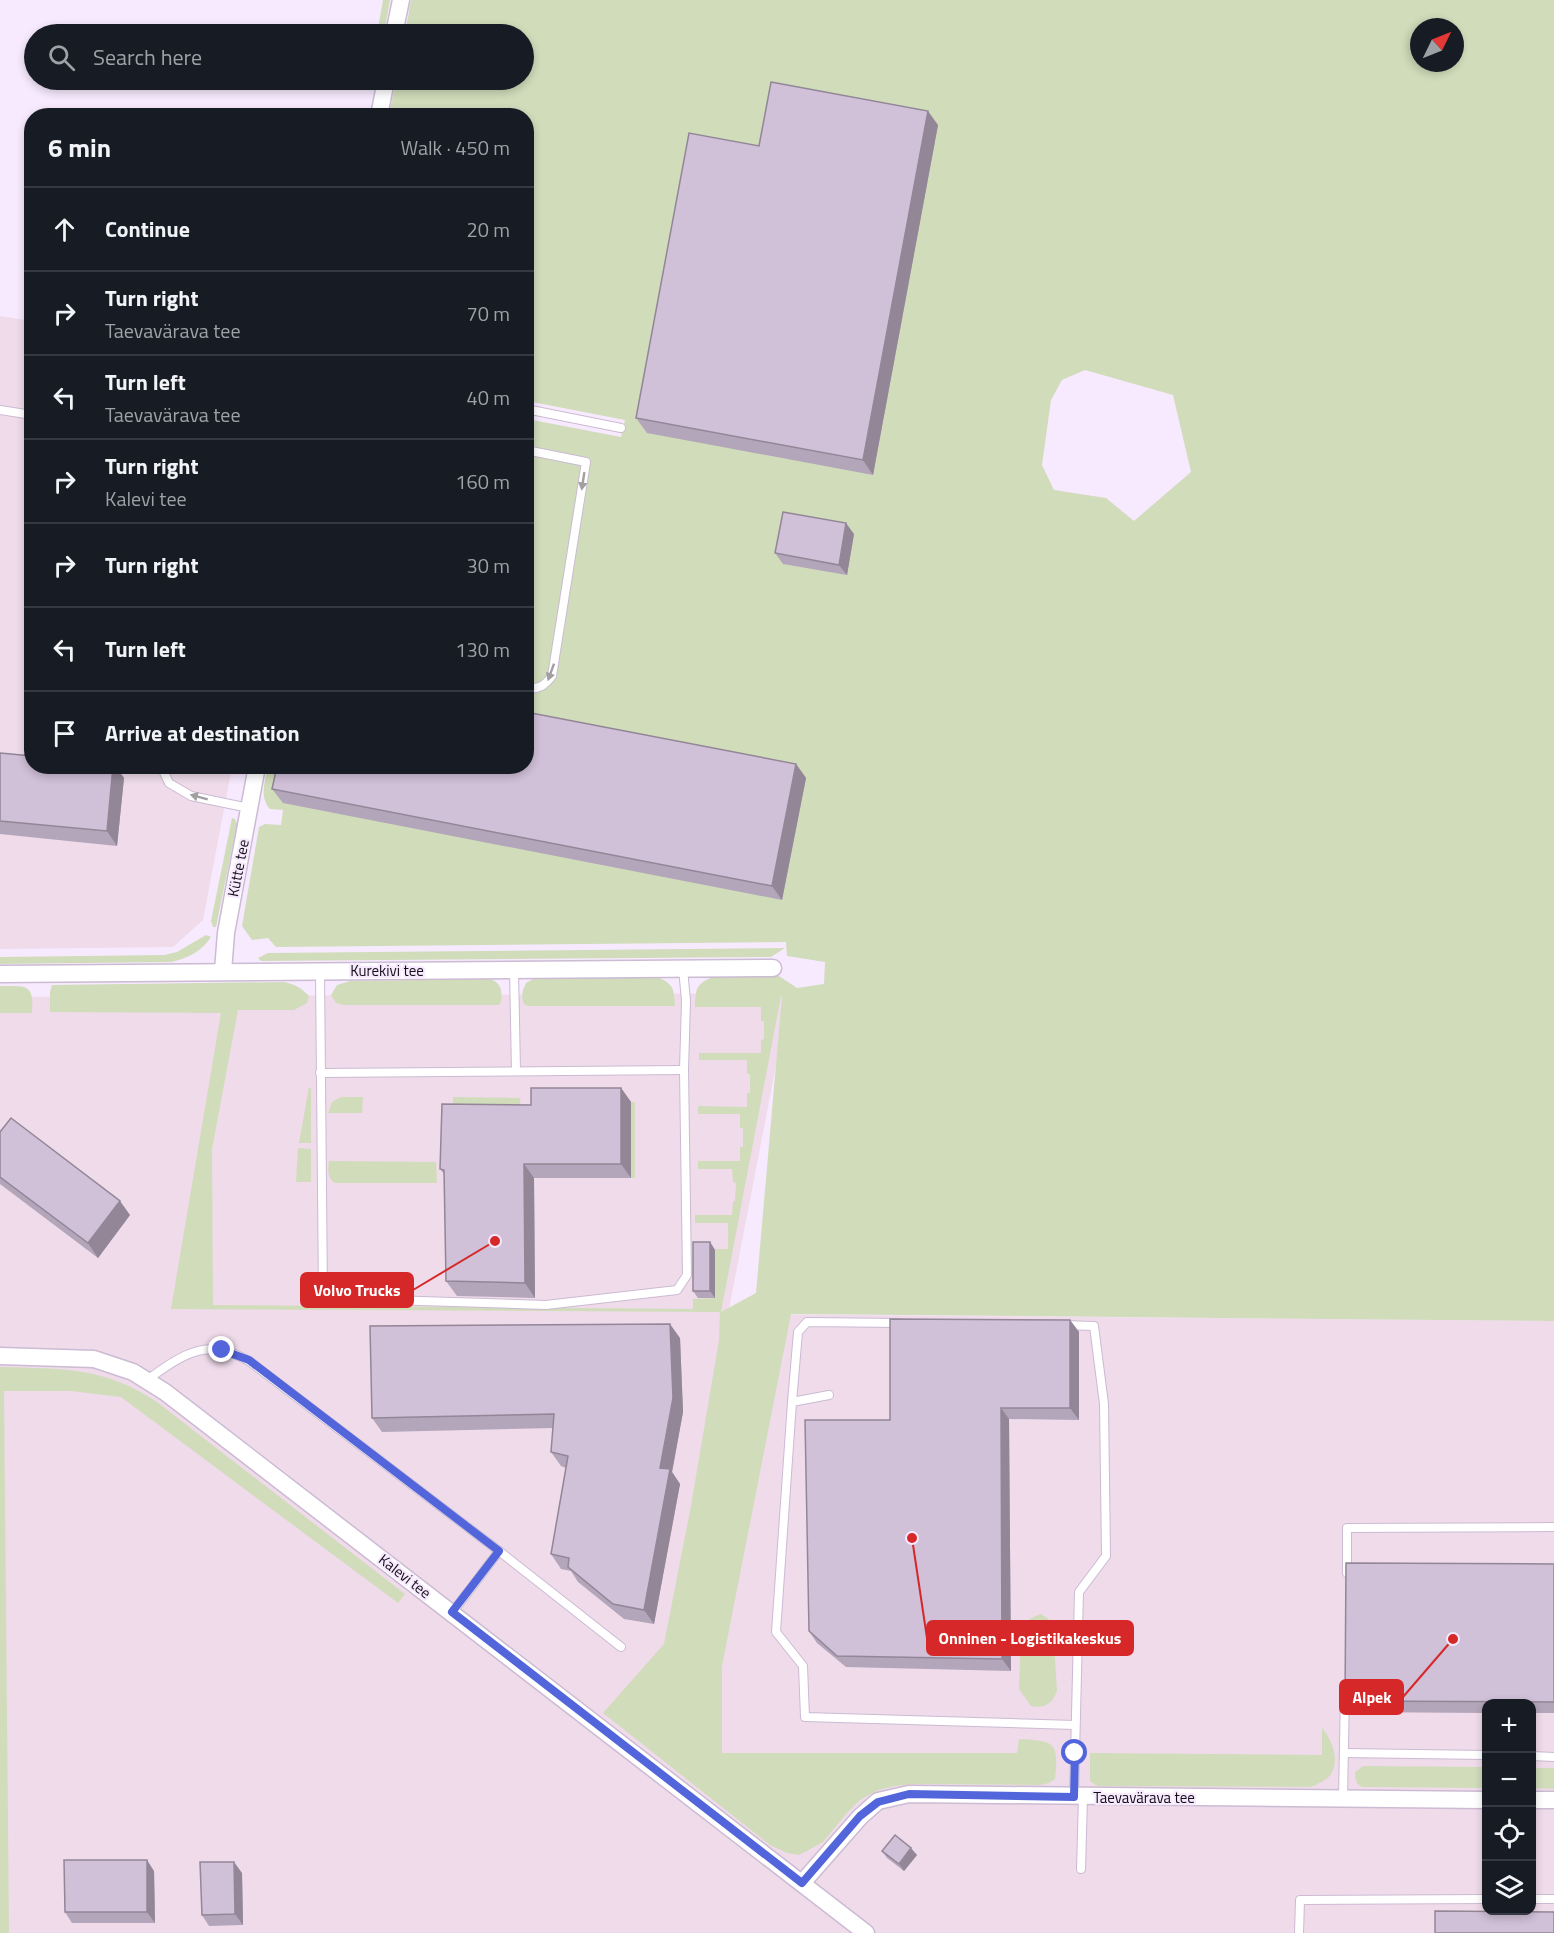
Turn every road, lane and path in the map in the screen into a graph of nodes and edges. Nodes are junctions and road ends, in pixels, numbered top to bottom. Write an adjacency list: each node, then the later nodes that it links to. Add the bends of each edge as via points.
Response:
1 (401, 0): 2 (street)
2 (396, 24)
3 (384, 90): 4 (street)
4 (381, 108)
5 (0, 410): 7 (lane)
6 (534, 412): 8 (lane)
7 (24, 414)
8 (621, 428)
9 (534, 452): 10 (lane, one-way to 10, via 586,462 552,676)
10 (534, 689)
11 (165, 774): 13 (lane, one-way to 11, via 191,796 169,783)
12 (255, 774): 13 (street, Kütte tee)
13 (249, 808): 18 (street, Kütte tee, via 226,933)
14 (683, 968): 15 (street, Kurekivi tee); 16 (street, Kurekivi tee); 20 (lane)
15 (773, 968)
16 (514, 969): 17 (street, Kurekivi tee); 21 (lane)
17 (320, 970): 18 (street, Kurekivi tee); 22 (lane)
18 (223, 971): 19 (street, Kurekivi tee)
19 (0, 974)
20 (684, 1070): 21 (lane); 22 (lane, via 687,1275 677,1290 546,1305 323,1298)
21 (516, 1071): 22 (lane)
22 (320, 1073)
23 (915, 1323): 28 (lane, via 807,1322 798,1332)
24 (1058, 1325): 35 (lane, via 1094,1326 1104,1404 1106,1556 1079,1592)
25 (0, 1356): 26 (street, Kalevi tee, via 94,1359)
26 (146, 1380): 30 (lane, via 174,1360 198,1351 222,1350 249,1360); 32 (street, Kalevi tee)
27 (829, 1395): 28 (lane)
28 (792, 1402): 35 (lane, via 776,1632 803,1666 805,1717)
29 (1554, 1527): 31 (lane, via 1347,1528)
30 (499, 1551): 32 (lane); 33 (lane)
31 (1347, 1587)
32 (452, 1612): 46 (street, Kalevi tee)
33 (621, 1647)
34 (1345, 1682): 36 (lane)
35 (1075, 1725): 40 (lane)
36 (1344, 1753): 37 (lane); 41 (lane)
37 (1482, 1755)
38 (1536, 1756): 39 (lane)
39 (1554, 1757)
40 (1078, 1797): 41 (street, Taevavärava tee); 45 (lane); 46 (street, Taevavärava tee, via 909,1794 878,1802 860,1816)
41 (1343, 1799): 42 (street, Taevavärava tee)
42 (1482, 1800)
43 (1536, 1800): 44 (street)
44 (1554, 1800)
45 (1081, 1869)
46 (802, 1883): 50 (street, Kalevi tee)
47 (1482, 1899): 51 (lane, via 1300,1900)
48 (1536, 1899): 49 (lane)
49 (1554, 1899)
50 (866, 1933)
51 (1299, 1933)

